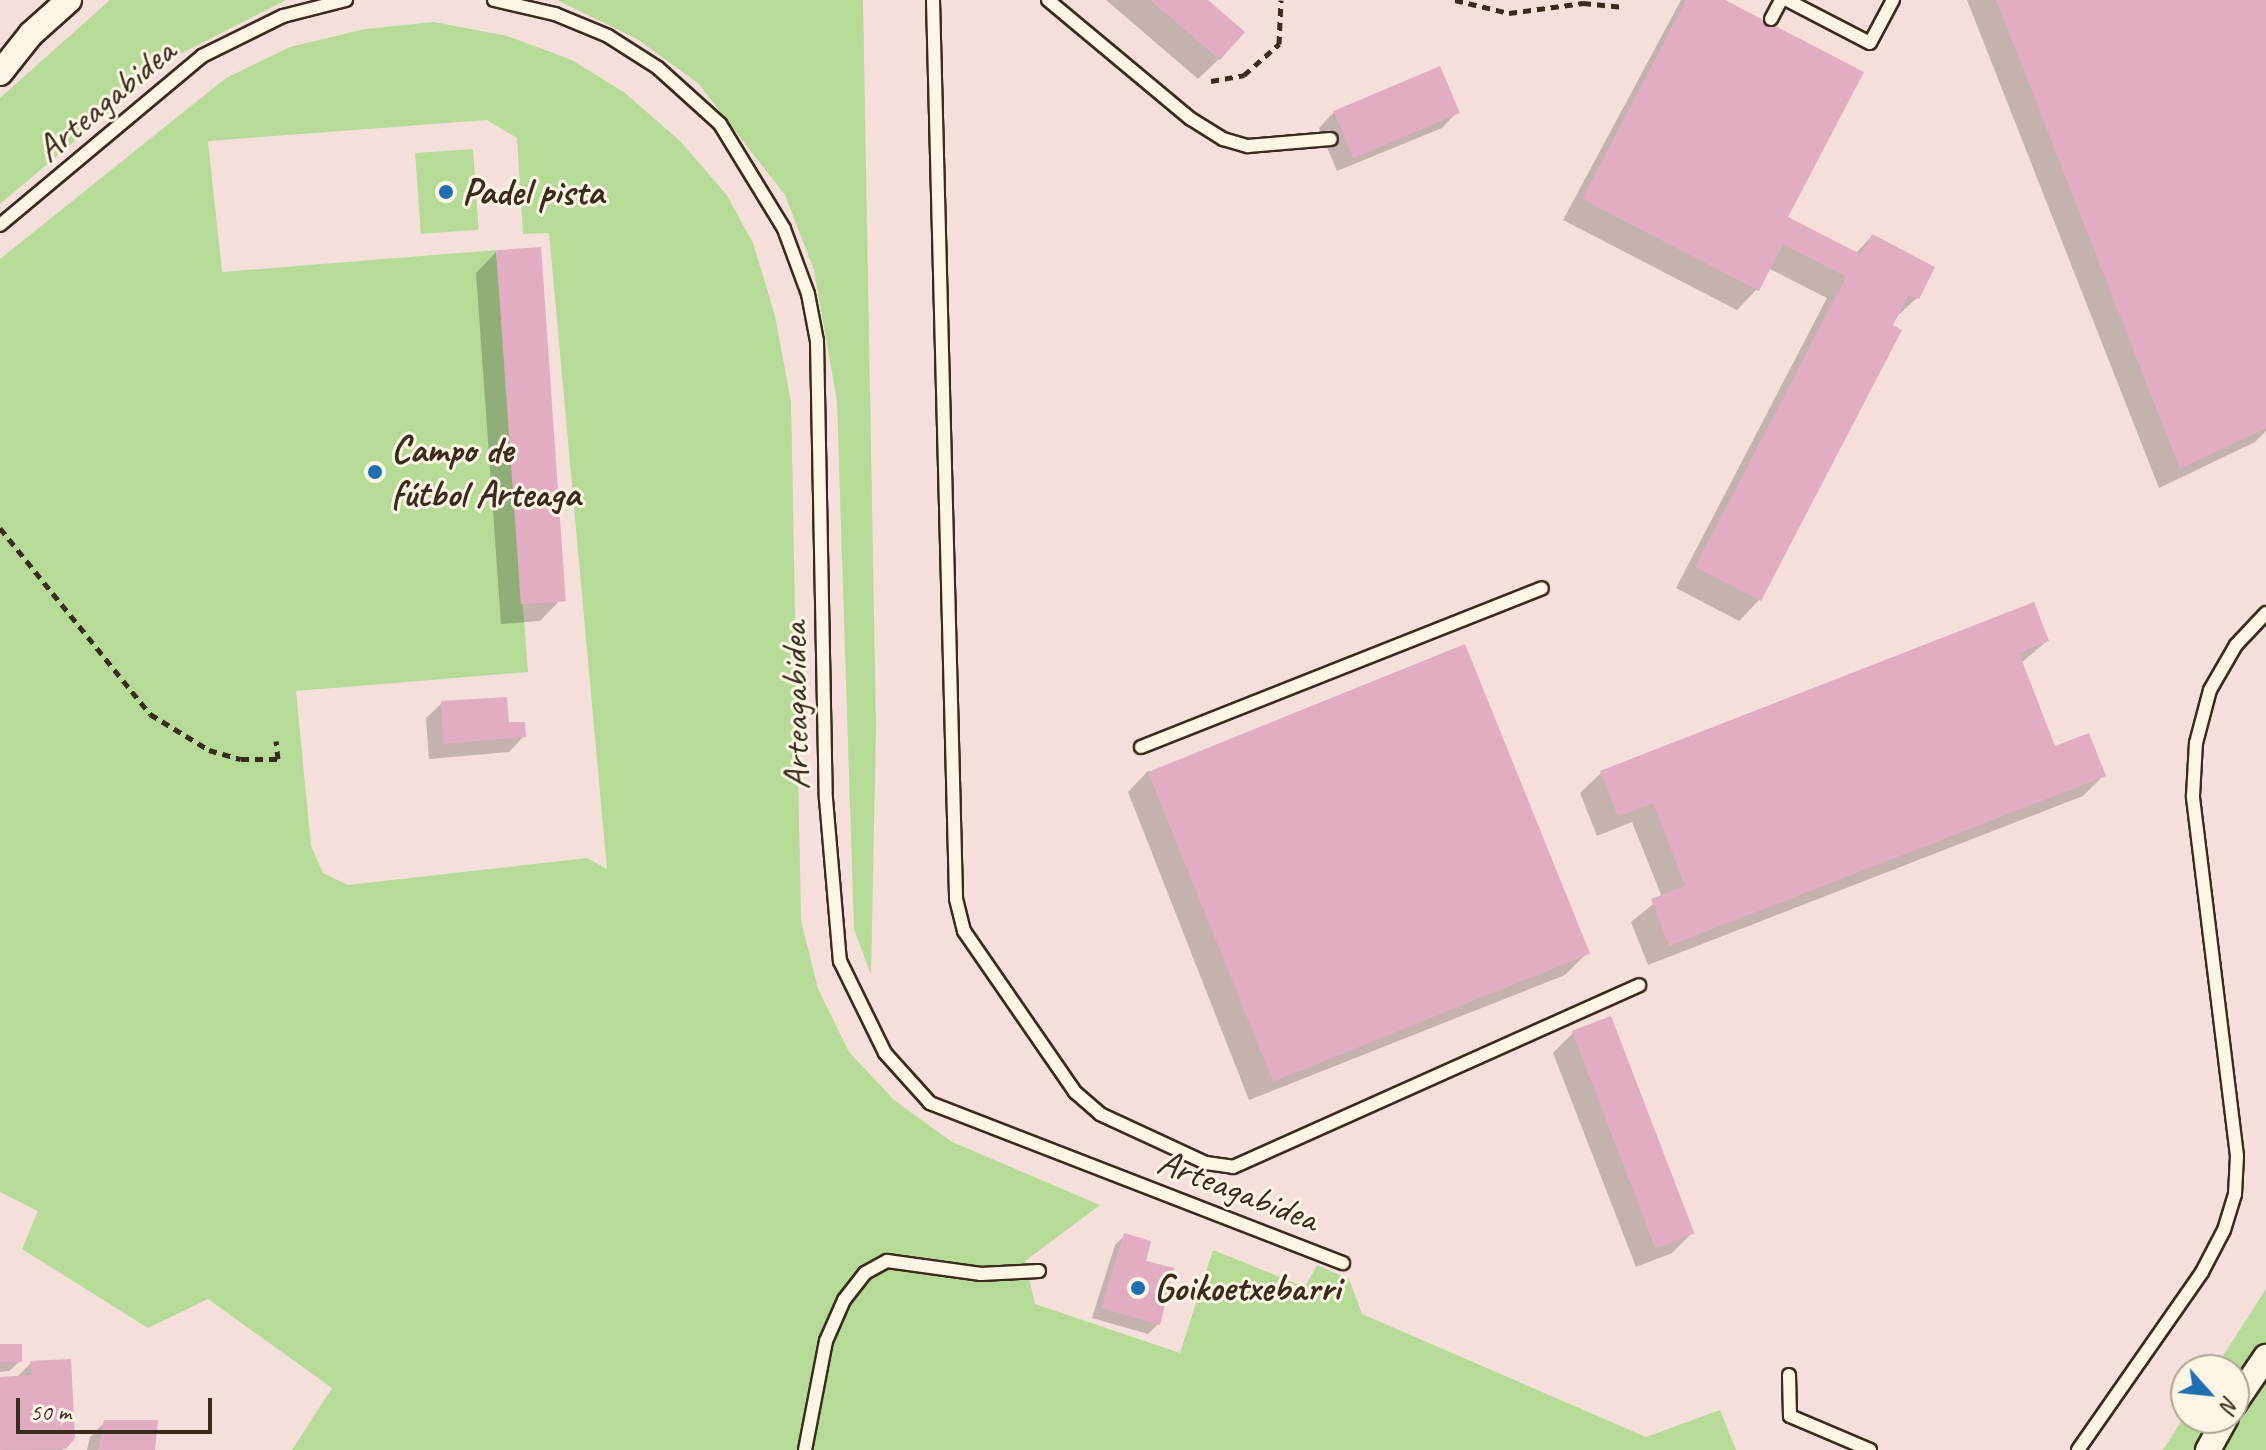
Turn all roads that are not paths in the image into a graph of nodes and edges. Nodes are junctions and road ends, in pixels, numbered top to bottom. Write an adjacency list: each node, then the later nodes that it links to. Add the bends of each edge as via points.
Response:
1 (69, 0): 10 (street)
2 (346, 0): 14 (lane, Arteagabidea, via 283,16 202,56)
3 (494, 0): 19 (lane, Arteagabidea, via 555,14 608,36 658,68 720,124 784,229 808,294 817,341 826,799 840,961 885,1053 930,1103)
4 (933, 0): 18 (lane, via 956,899 964,931 1075,1092 1100,1114 1206,1163 1233,1167)
5 (1048, 0): 13 (lane, via 1191,119 1223,139 1248,146)
6 (1781, 0): 9 (lane)
7 (1893, 0): 8 (lane, via 1870,43)
8 (1798, 3)
9 (1771, 19)
10 (31, 34): 11 (street); 12 (street)
11 (0, 51)
12 (0, 73)
13 (1331, 139)
14 (0, 225)
15 (1542, 588): 17 (lane)
16 (2266, 613): 26 (lane, via 2236,645 2210,690 2196,743 2193,796 2237,1156 2235,1194 2202,1272)
17 (1141, 747)
18 (1639, 985)
19 (1343, 1263)
20 (1039, 1271): 24 (lane, via 981,1274 887,1261 865,1273 844,1300 826,1341)
21 (2266, 1357): 23 (street)
22 (1789, 1375): 25 (lane, via 1790,1416)
23 (2250, 1380)
24 (805, 1450)
25 (1870, 1450)
26 (2078, 1450)

